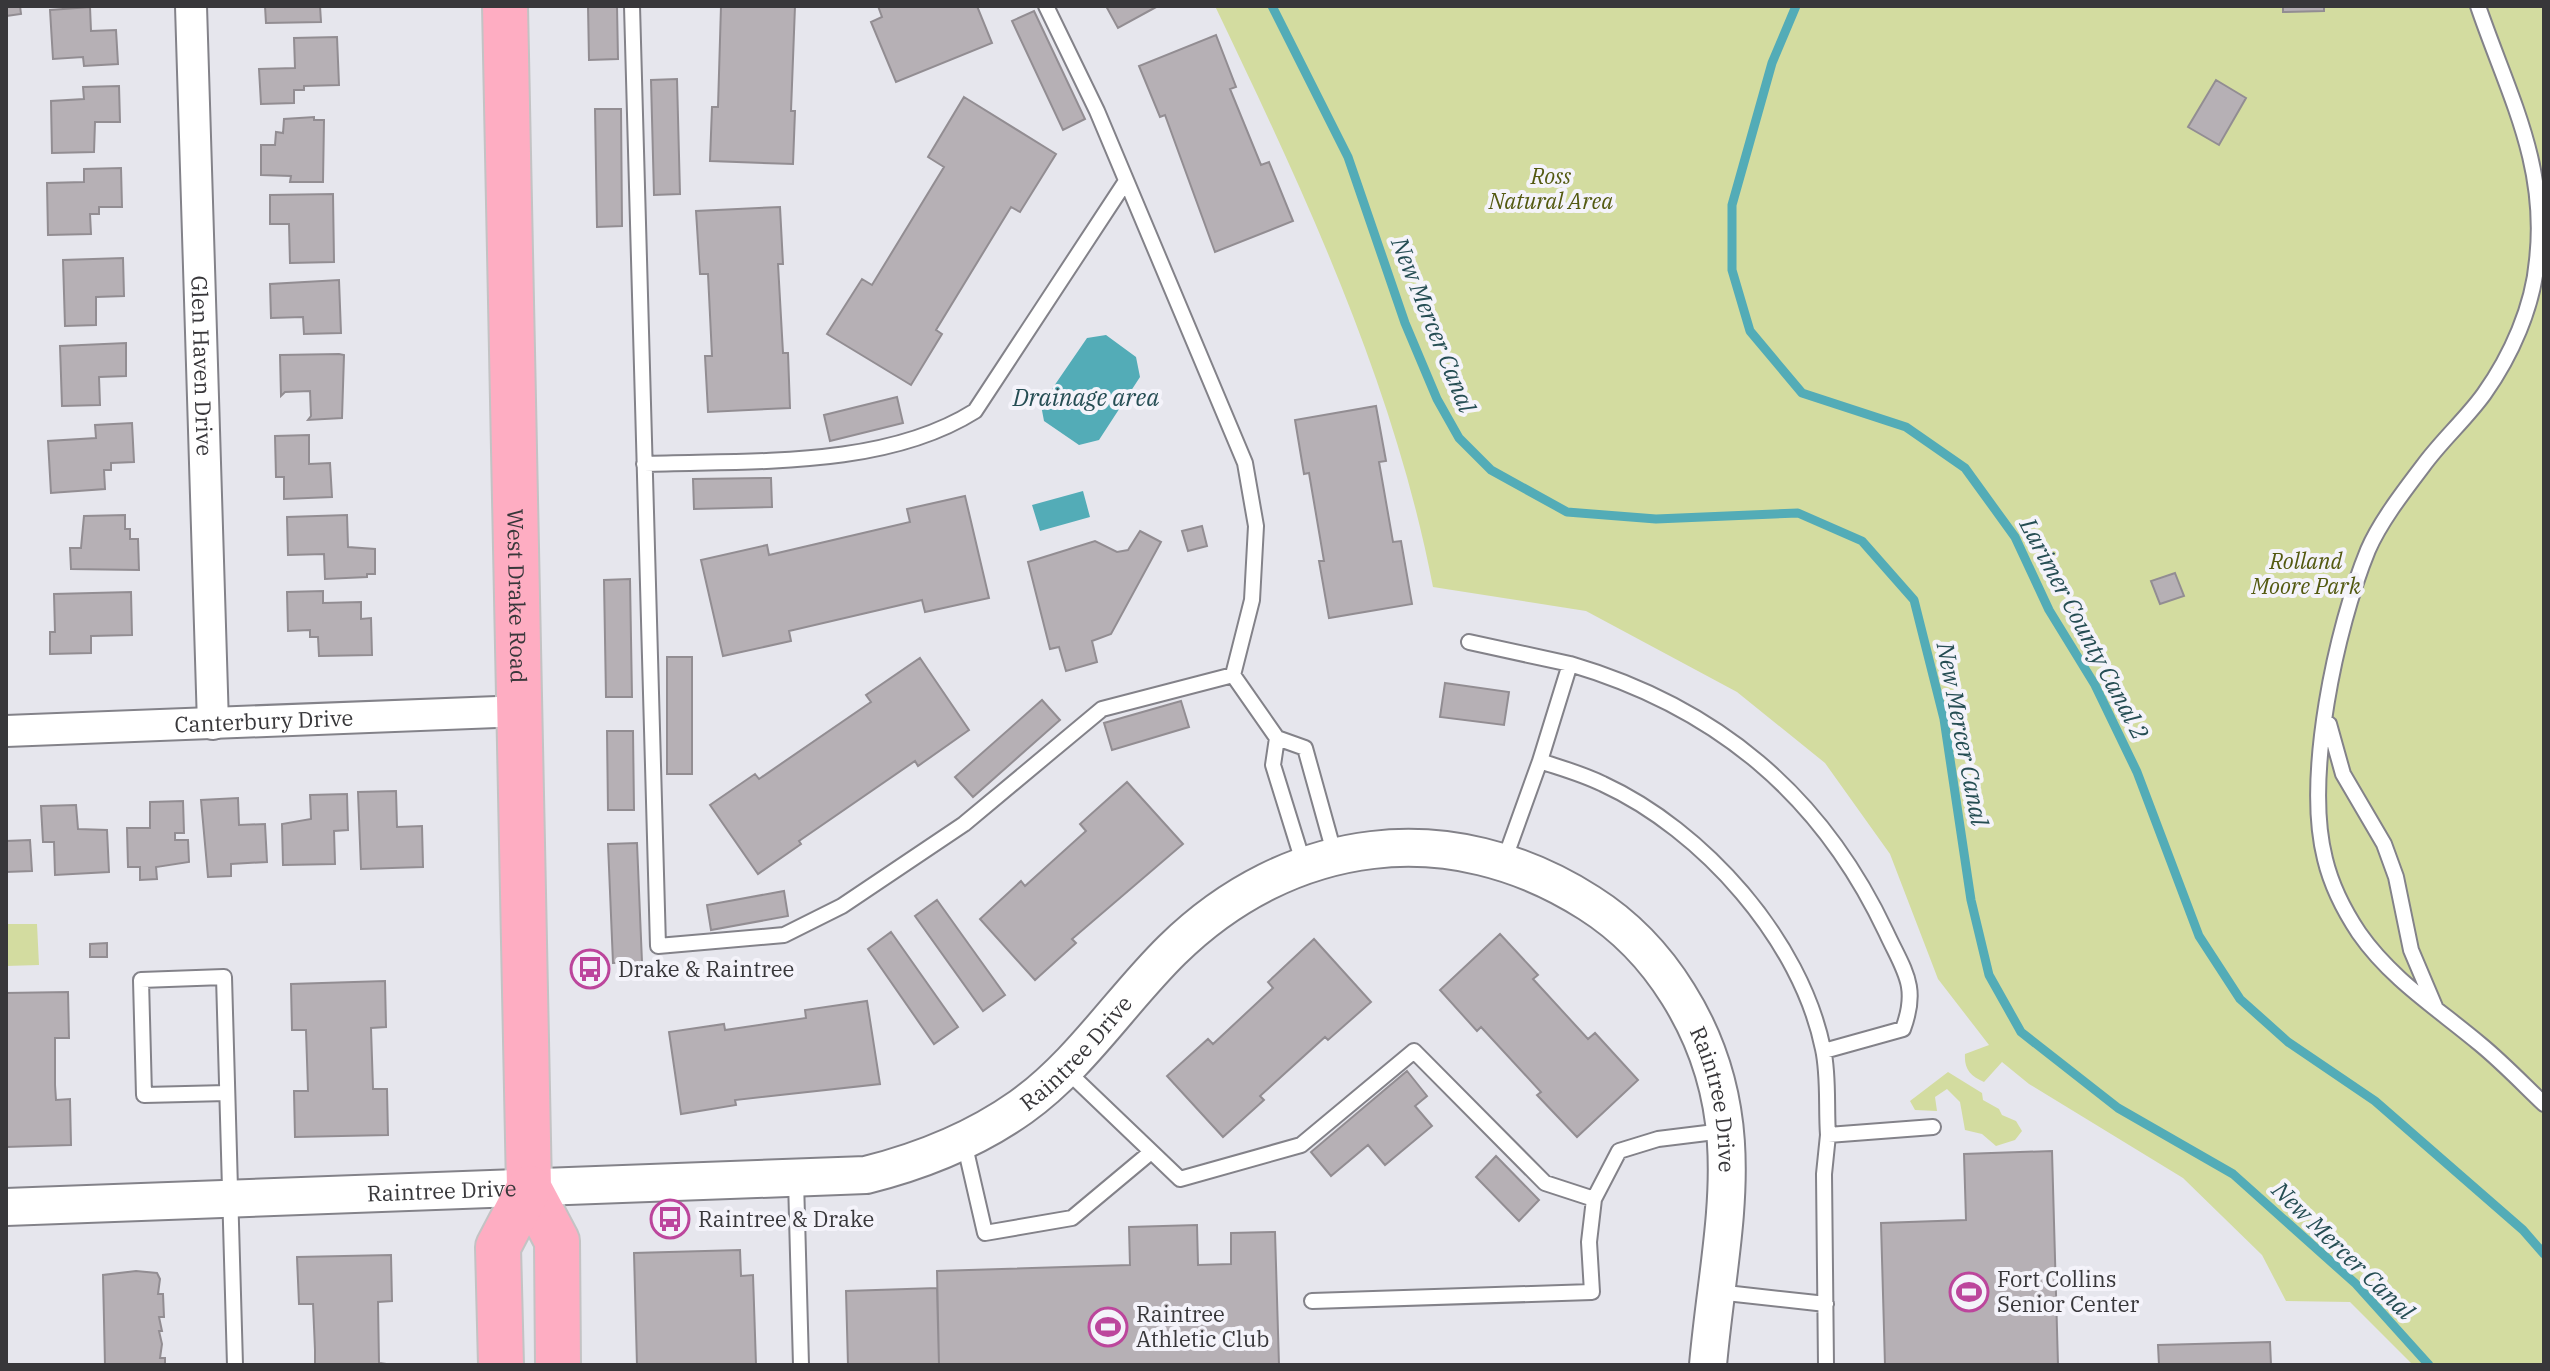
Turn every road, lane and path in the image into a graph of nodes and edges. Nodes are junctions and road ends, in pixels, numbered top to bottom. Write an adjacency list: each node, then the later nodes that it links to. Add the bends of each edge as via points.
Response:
1 (191, 6): 13 (street, Glen Haven Drive)
2 (505, 6): 11 (main road, West Drake Road)
3 (632, 6): 7 (lane)
4 (1046, 6): 6 (lane)
5 (2478, 6): 12 (lane, via 2530,146 2539,201 2537,263 2521,326 2500,369 2423,466 2369,547 2338,648)
6 (1126, 181): 7 (lane, via 975,411 945,430 832,457); 10 (lane, via 1245,463 1256,526 1252,600)
7 (644, 464): 10 (lane, via 658,946 784,935 842,906 964,824 1102,709)
8 (1469, 642): 9 (lane)
9 (1570, 664): 16 (lane); 20 (lane, via 1673,704 1768,767 1864,884 1911,983 1912,1006 1903,1029)
10 (1233, 675): 15 (lane)
11 (522, 711): 13 (street, Canterbury Drive); 30 (main road, West Drake Road)
12 (2327, 715): 19 (lane, via 2343,774 2384,844 2411,950); 19 (lane, via 2319,812 2324,858 2335,888 2377,956)
13 (213, 724): 14 (street, Canterbury Drive)
14 (6, 731)
15 (1277, 738): 17 (lane, via 1273,765); 17 (lane, via 1305,748)
16 (1540, 761): 18 (lane); 20 (lane, via 1604,784 1664,821 1740,889 1788,959)
17 (1320, 861): 18 (street, Raintree Drive, via 1427,848 1464,850); 21 (street, Raintree Drive, via 1235,898 1204,921)
18 (1504, 861): 25 (street, Raintree Drive, via 1560,884 1595,907 1631,933 1661,967 1707,1048)
19 (2436, 1010): 23 (lane)
20 (1824, 1051): 26 (lane)
21 (1064, 1068): 27 (street, Raintree Drive, via 1022,1106); 28 (lane)
22 (227, 1093): 22 (lane, via 144,1095 141,980 224,977); 31 (lane)
23 (2544, 1104)
24 (1933, 1127): 26 (lane)
25 (1727, 1130): 32 (lane, via 1658,1139 1619,1151); 34 (street, Raintree Drive)
26 (1828, 1135): 36 (lane)
27 (964, 1142): 28 (lane, via 985,1233 1072,1218); 29 (street, Raintree Drive, via 866,1175)
28 (1151, 1152): 32 (lane, via 1180,1179 1301,1145 1414,1051 1545,1183)
29 (796, 1180): 30 (street, Raintree Drive); 40 (lane)
30 (529, 1188): 31 (street, Raintree Drive); 38 (main road, West Drake Road, via 498,1247); 39 (main road, West Drake Road, via 557,1241)
31 (231, 1199): 33 (street, Raintree Drive); 37 (lane)
32 (1594, 1199): 35 (lane, via 1589,1242 1592,1292)
33 (6, 1207)
34 (1716, 1292): 36 (lane); 41 (street, Raintree Drive)
35 (1312, 1301)
36 (1826, 1304): 42 (lane)
37 (235, 1365)
38 (501, 1365)
39 (558, 1365)
40 (801, 1365)
41 (1708, 1365)
42 (1826, 1365)

